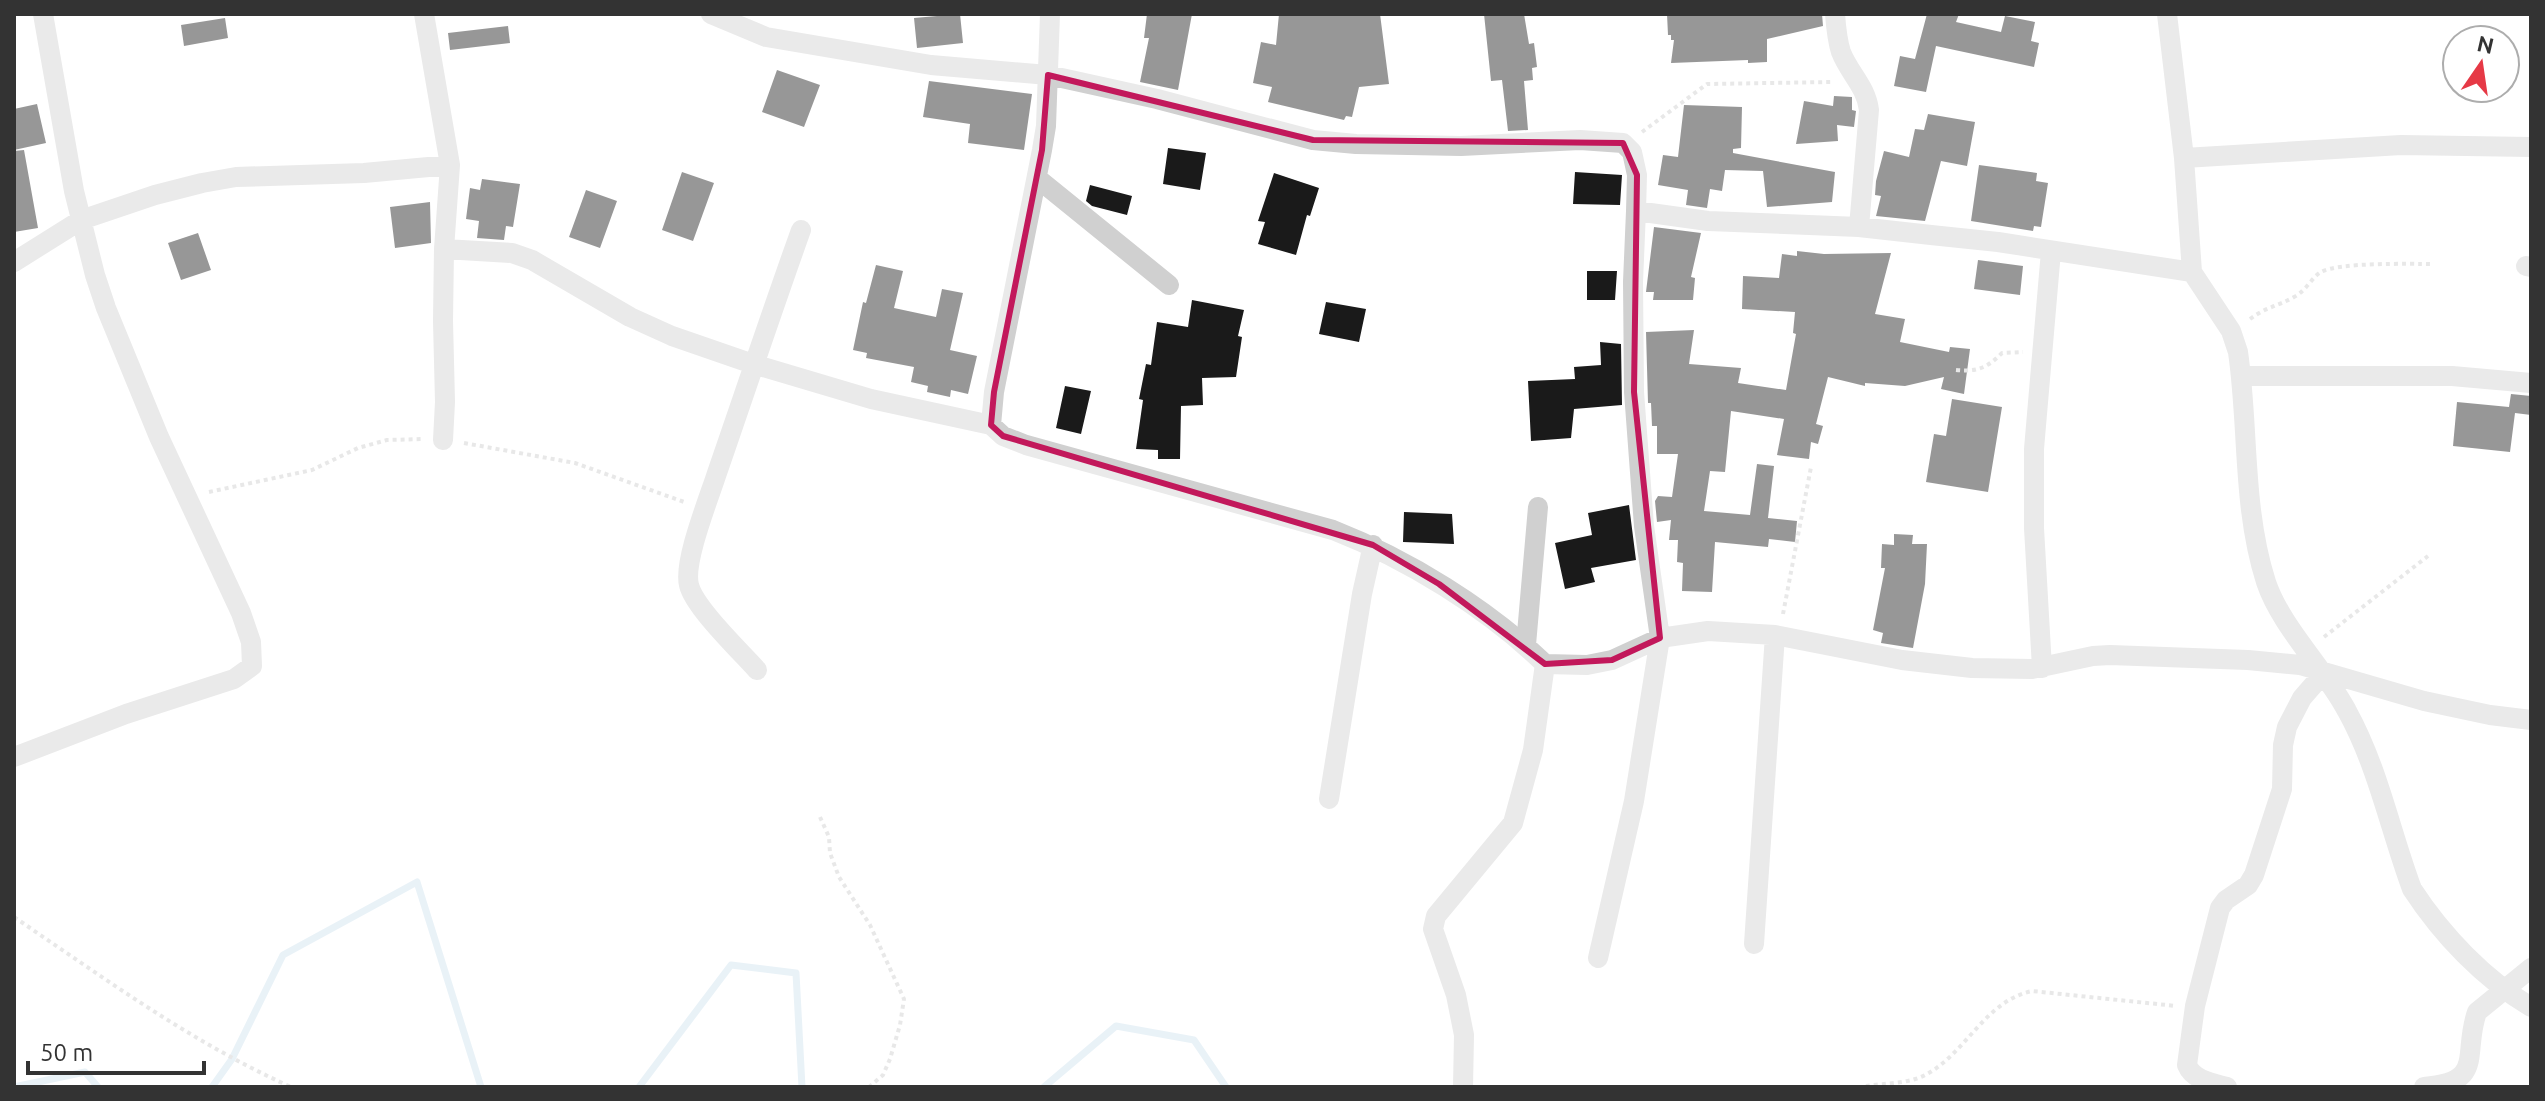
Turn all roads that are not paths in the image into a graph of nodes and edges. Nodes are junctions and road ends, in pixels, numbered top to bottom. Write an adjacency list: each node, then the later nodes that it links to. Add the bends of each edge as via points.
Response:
1 (43, 14): 13 (street)
2 (424, 14): 10 (street)
3 (711, 14): 7 (street, via 766,37 835,50)
4 (1050, 14): 7 (street)
5 (1835, 14): 14 (street, via 1842,54 1867,96 1869,110)
6 (2167, 14): 9 (street)
7 (1048, 75): 11 (street); 12 (street, via 1313,140 1461,146 1623,143 1632,152 1637,175)
8 (2531, 147): 9 (street, via 2401,145)
9 (2184, 158): 19 (street)
10 (450, 165): 13 (street, via 236,177 155,195); 16 (street)
11 (1037, 178): 20 (street); 24 (street)
12 (1636, 211): 14 (street, via 1708,221); 29 (street, via 1635,406)
13 (81, 220): 18 (street); 36 (street, via 106,308 241,613 252,666 234,679)
14 (1859, 227): 17 (street)
15 (801, 230): 21 (street)
16 (444, 249): 21 (street, via 512,253 532,260 630,317); 25 (street)
17 (2051, 251): 19 (street); 32 (street, via 2034,449)
18 (14, 262)
19 (2192, 272): 22 (street, via 2231,331)
20 (1169, 285)
21 (753, 364): 24 (street, via 871,399); 33 (street, via 687,573 696,602)
22 (2242, 376): 23 (street, via 2452,376); 34 (street, via 2252,520 2260,558 2268,586)
23 (2531, 383)
24 (991, 425): 27 (street, via 1026,445)
25 (443, 440)
26 (1538, 507): 30 (street)
27 (1373, 545): 30 (street); 37 (street)
28 (1777, 635): 29 (street, via 1708,631); 32 (street, via 1936,665); 38 (street)
29 (1660, 638): 31 (street, via 1612,660); 39 (street, via 1634,801)
30 (1526, 645): 31 (street)
31 (1545, 664): 44 (street, via 1533,750 1513,823 1436,916 1433,929 1464,1035)
32 (2042, 668): 34 (street, via 2093,656 2149,655 2248,660)
33 (757, 670)
34 (2320, 672): 35 (street, via 2424,701); 41 (street, via 2360,735 2412,889 2447,934); 45 (street, via 2287,727 2282,789 2259,861 2248,885 2220,908 2195,1006 2187,1065 2201,1080)
35 (2531, 720)
36 (14, 757)
37 (1329, 799)
38 (1754, 944)
39 (1598, 958)
40 (2531, 968): 41 (street)
41 (2503, 990): 42 (street); 43 (street, via 2477,1012)
42 (2531, 1007)
43 (2469, 1080): 46 (street)
44 (1463, 1087)
45 (2227, 1087)
46 (2424, 1087)

